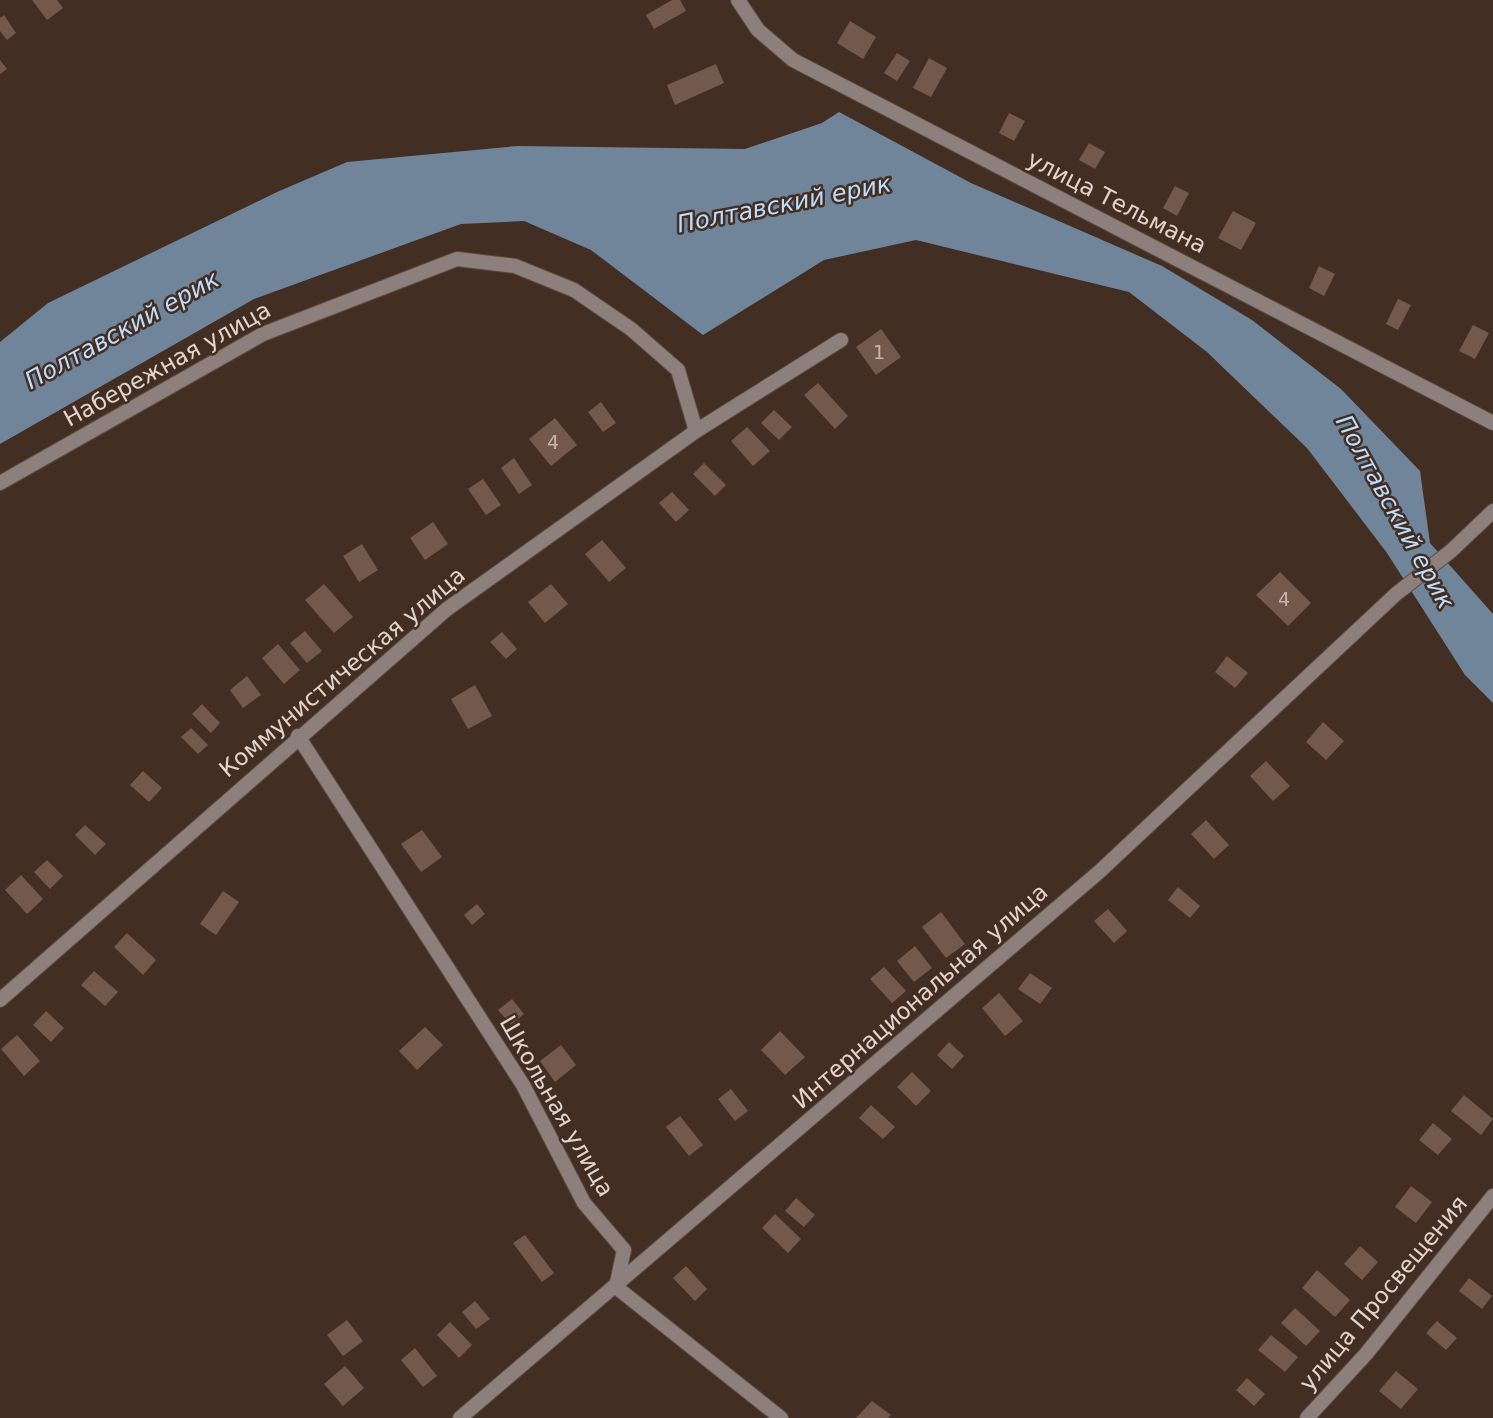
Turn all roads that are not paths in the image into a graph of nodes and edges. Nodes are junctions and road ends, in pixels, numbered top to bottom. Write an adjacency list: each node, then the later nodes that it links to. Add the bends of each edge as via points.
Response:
1 (738, 0): 3 (street, улица Тельмана, via 758,30 793,60)
2 (841, 340): 4 (street, Коммунистическая улица)
3 (1493, 423)
4 (696, 431): 5 (street, Набережная улица, via 678,370 631,329 551,280 515,266 457,259 263,334); 7 (street, Коммунистическая улица, via 447,609)
5 (0, 483)
6 (1493, 511): 10 (street, Интернациональная улица, via 1396,594 1099,872)
7 (298, 736): 8 (street, Коммунистическая улица); 10 (street, Школьная улица, via 523,1085 584,1203 624,1250)
8 (0, 1000)
9 (1493, 1196): 13 (street, улица Просвещения, via 1366,1354)
10 (616, 1287): 11 (street, Интернациональная улица); 12 (street)
11 (460, 1418)
12 (781, 1418)
13 (1307, 1418)

